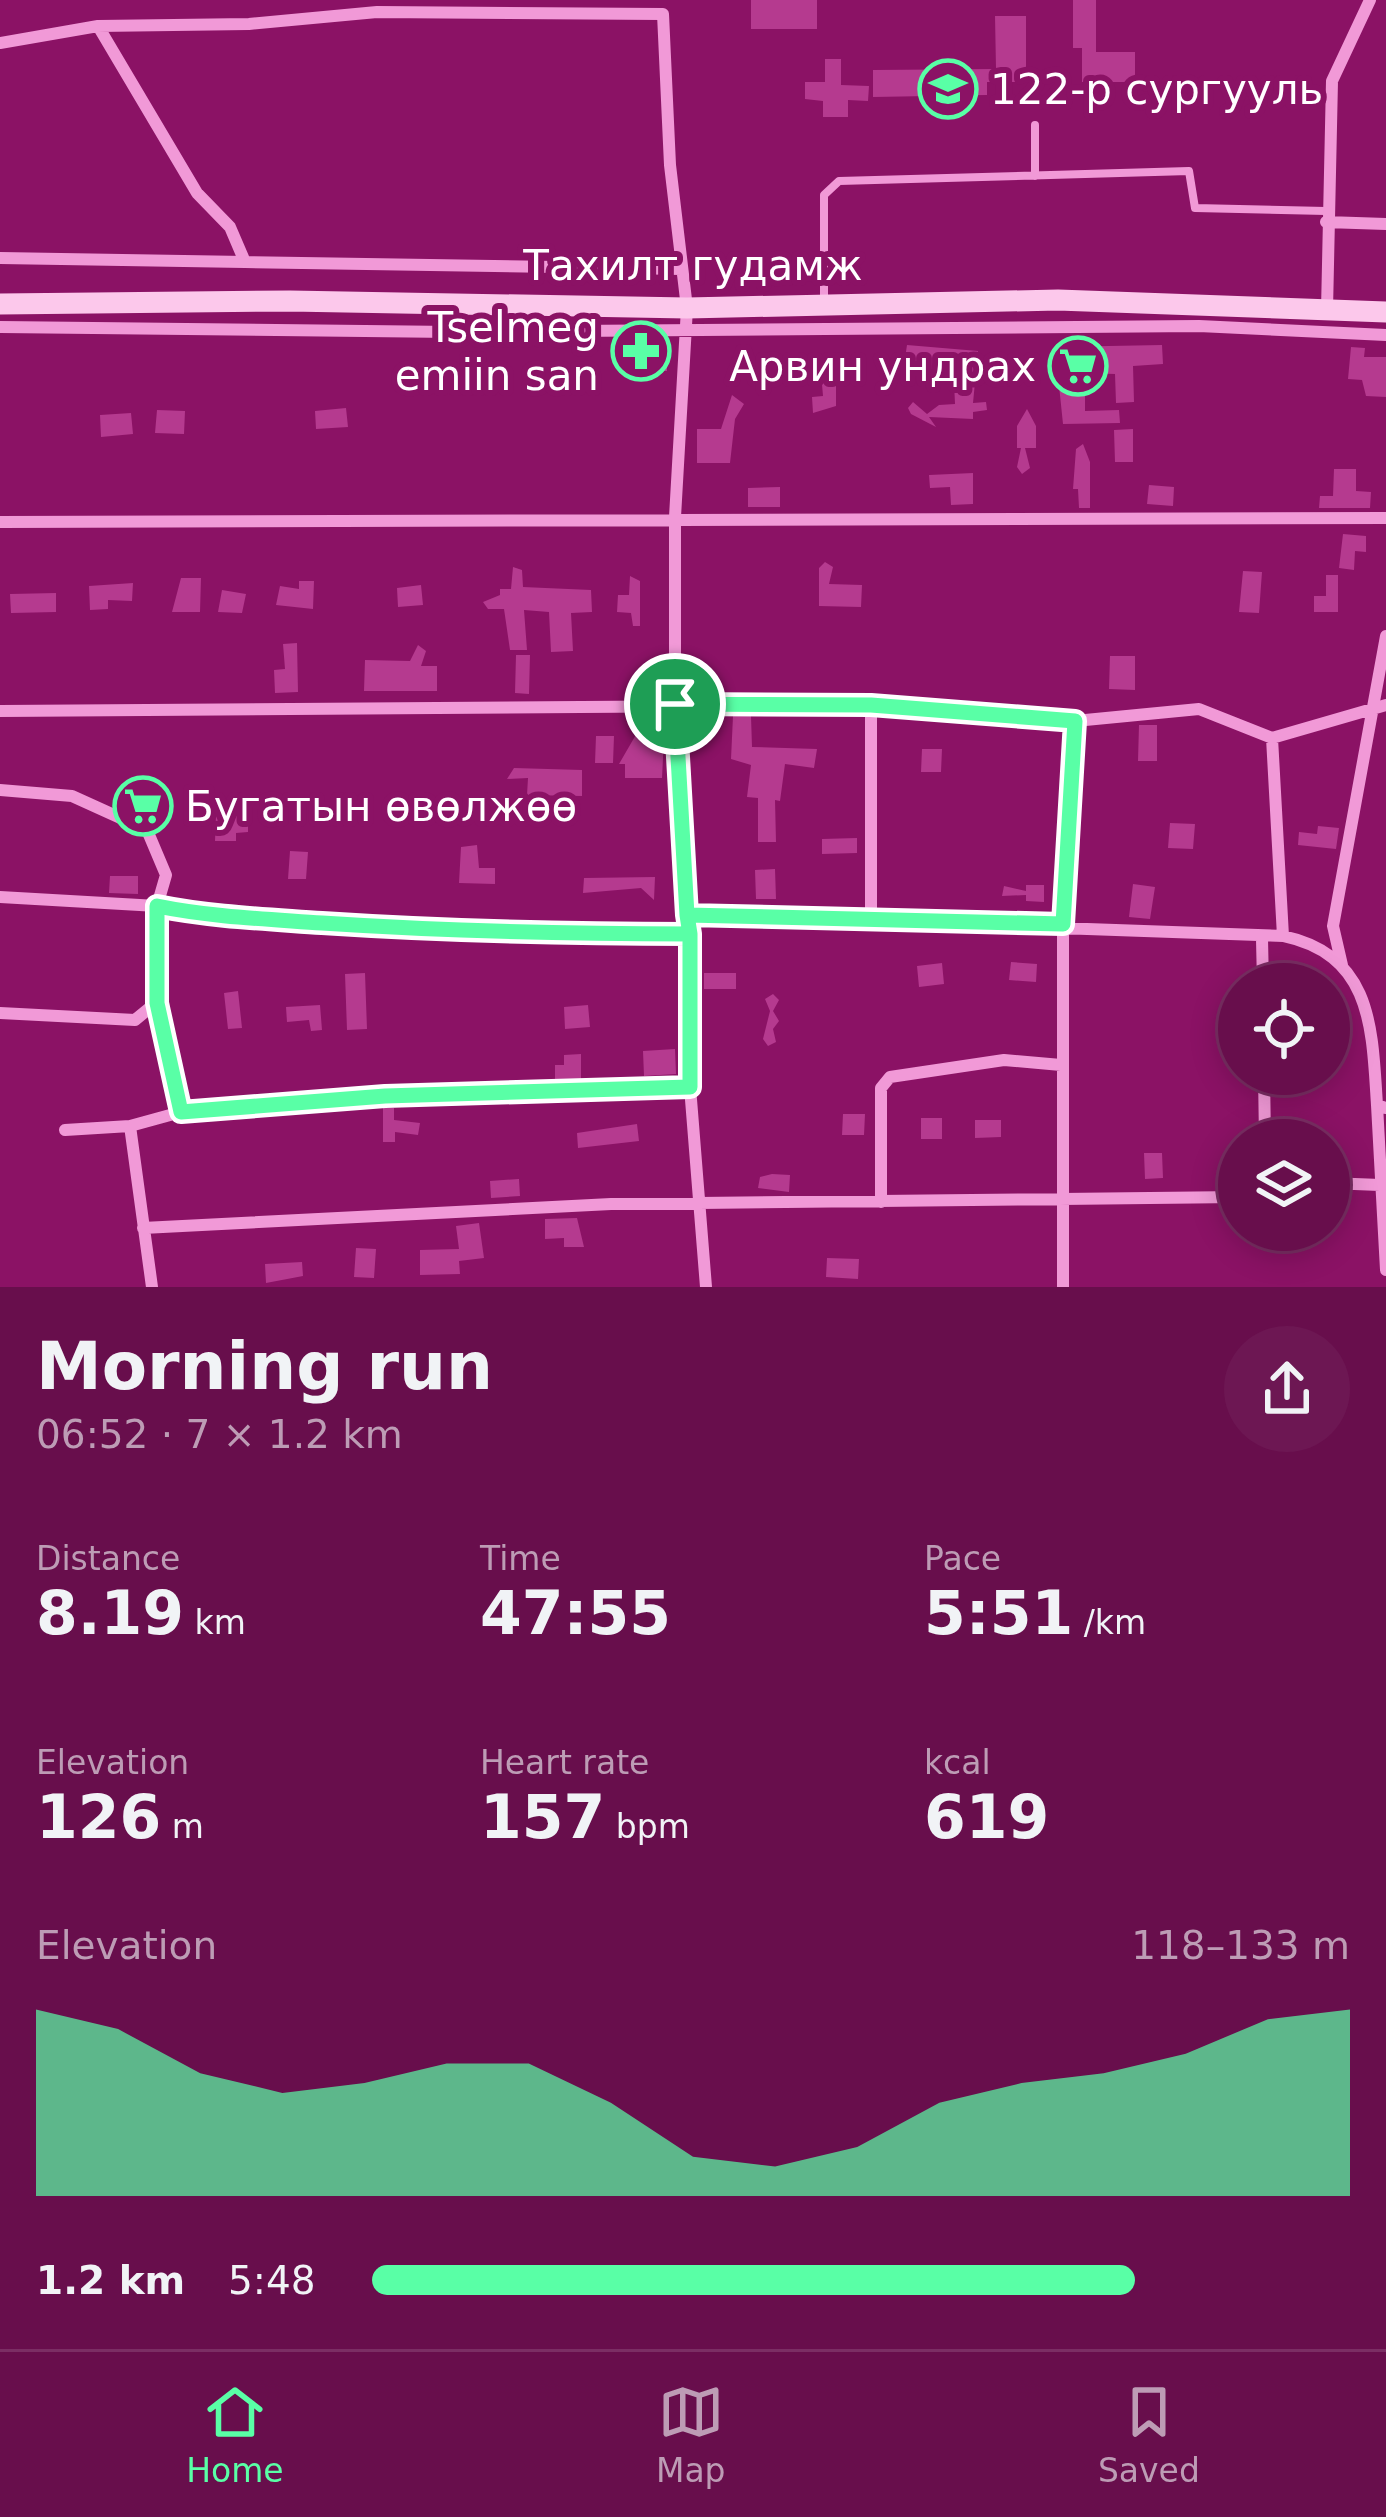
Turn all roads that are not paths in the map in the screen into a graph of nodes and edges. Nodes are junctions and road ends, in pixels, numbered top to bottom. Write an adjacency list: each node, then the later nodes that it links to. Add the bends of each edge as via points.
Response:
1 (1370, 0): 7 (street, via 1332,81)
2 (663, 7): 3 (street); 11 (street)
3 (98, 26): 4 (street); 10 (street)
4 (0, 43)
5 (1035, 125): 6 (lane)
6 (1035, 176): 7 (lane, via 1189,171 1195,208); 15 (lane, via 831,184 824,195)
7 (1326, 216): 8 (street); 16 (street)
8 (1386, 224)
9 (0, 257): 10 (street)
10 (245, 262): 11 (street)
11 (682, 269): 18 (street)
12 (1058, 300): 13 (main road, Тахилт гудамж); 16 (main road, Тахилт гудамж); 20 (street)
13 (942, 302): 15 (main road, Тахилт гудамж); 19 (street)
14 (0, 304): 18 (main road, Тахилт гудамж, via 290,301)
15 (824, 305): 18 (main road, Тахилт гудамж)
16 (1327, 310): 17 (main road, Тахилт гудамж)
17 (1386, 312)
18 (686, 319): 19 (street); 21 (street); 23 (street)
19 (944, 326): 20 (street)
20 (1054, 326): 22 (street)
21 (0, 327)
22 (1386, 335)
23 (675, 518): 24 (street); 25 (street); 27 (street)
24 (1386, 518)
25 (0, 522)
26 (1386, 636): 30 (street)
27 (675, 704): 28 (street); 31 (street); 37 (street)
28 (871, 705): 32 (street); 38 (street)
29 (1386, 705): 30 (street)
30 (1370, 709): 33 (street); 45 (street, via 1334,926)
31 (0, 711)
32 (1075, 721): 33 (street, via 1198,709); 39 (street)
33 (1271, 738): 41 (street)
34 (0, 790): 36 (street, via 72,796 147,830 166,875)
35 (0, 897): 36 (street)
36 (157, 906): 40 (street, via 418,929); 47 (street)
37 (687, 915): 38 (street); 40 (street)
38 (871, 920): 39 (street)
39 (1063, 924): 42 (street); 49 (street)
40 (690, 934): 50 (street)
41 (1283, 936): 42 (street); 44 (street, via 1311,942)
42 (1262, 939): 43 (street)
43 (1263, 963)
44 (1338, 963)
45 (1341, 963)
46 (1350, 980): 51 (street, via 1372,1019)
47 (157, 1003): 48 (street, via 135,1020); 52 (street)
48 (0, 1013)
49 (1061, 1065): 58 (street); 59 (street, via 1004,1060 890,1077 880,1088)
50 (690, 1087): 52 (street); 60 (street)
51 (1381, 1106): 56 (street)
52 (181, 1112): 53 (street)
53 (130, 1126): 54 (street); 61 (street)
54 (64, 1130)
55 (1350, 1184): 56 (street)
56 (1380, 1185): 62 (street)
57 (1218, 1196): 58 (street)
58 (1064, 1199): 59 (street); 65 (street)
59 (881, 1202): 60 (street)
60 (698, 1207): 61 (street, via 611,1204); 64 (street)
61 (142, 1228): 63 (street)
62 (1386, 1270)
63 (152, 1287)
64 (706, 1287)
65 (1063, 1287)

